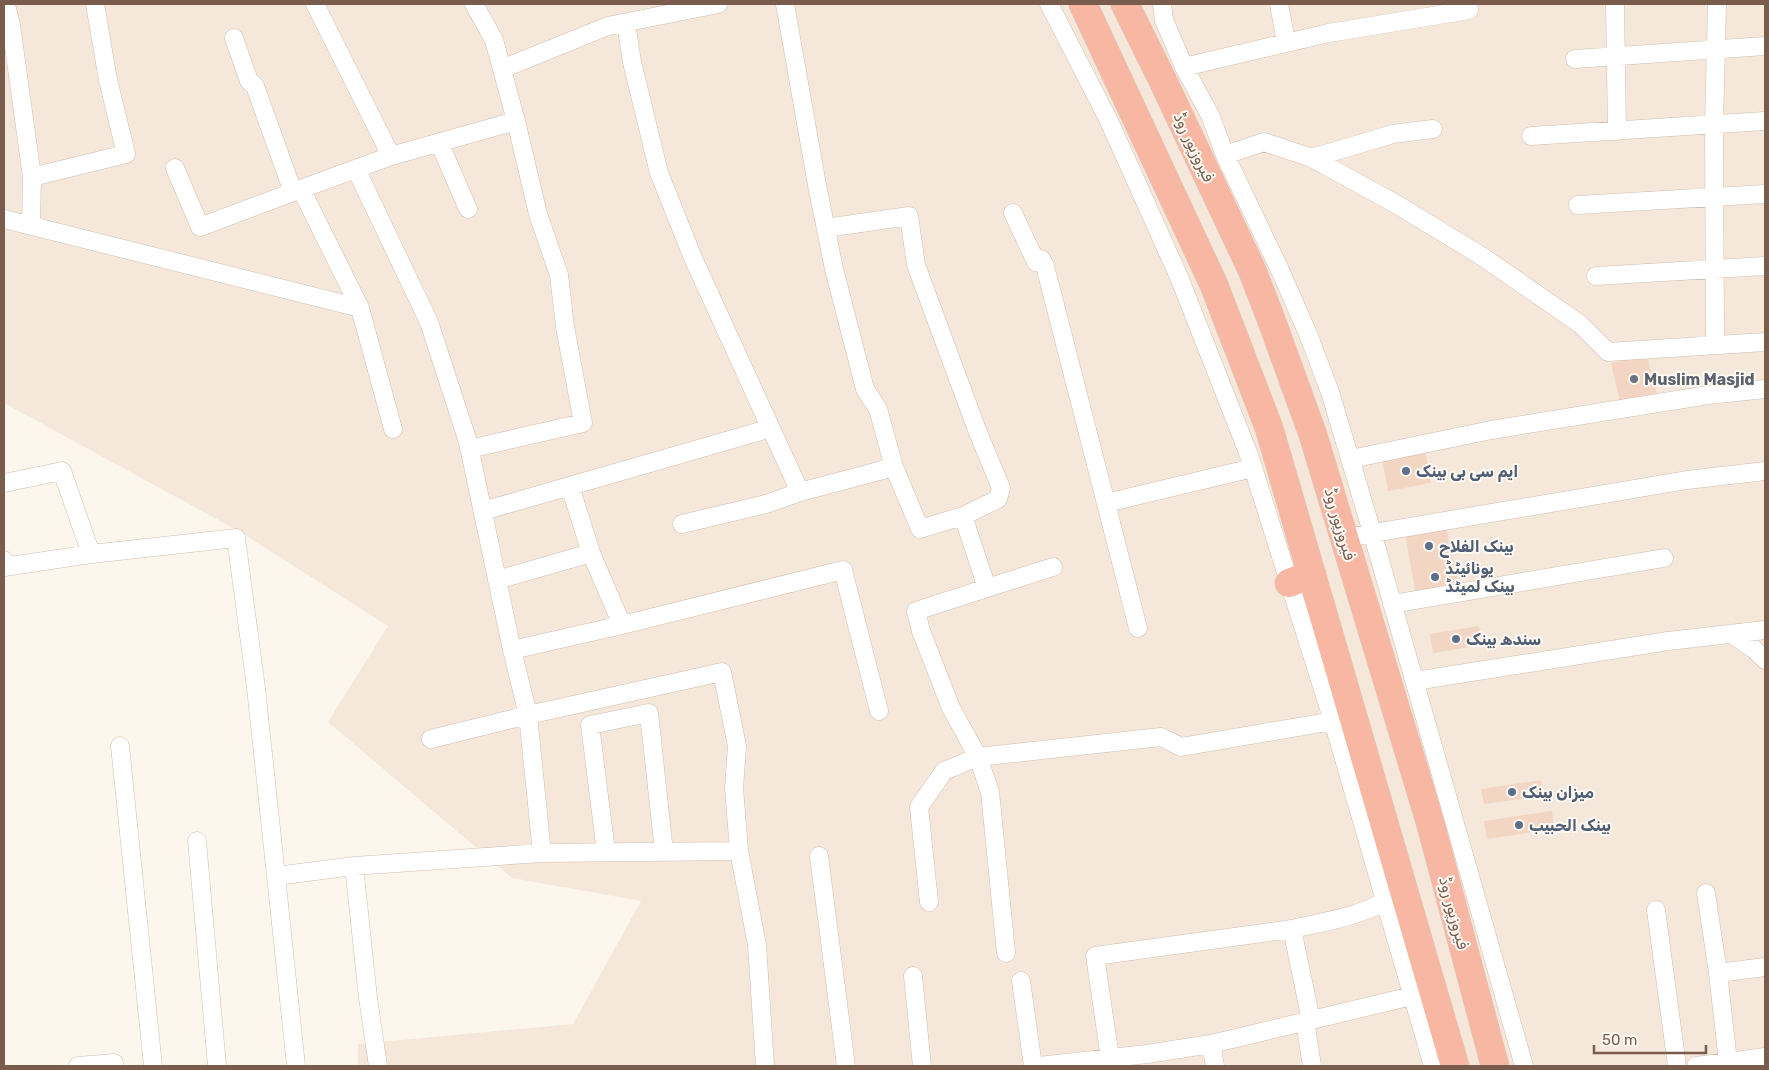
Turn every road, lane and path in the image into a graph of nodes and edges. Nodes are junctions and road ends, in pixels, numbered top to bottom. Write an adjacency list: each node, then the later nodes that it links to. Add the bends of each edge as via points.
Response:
1 (95, 4): 37 (street, via 108,80 126,154)
2 (315, 4): 33 (street)
3 (474, 4): 24 (street, via 494,40)
4 (718, 4): 15 (street)
5 (785, 4): 46 (street)
6 (1049, 4): 61 (street, via 1109,120 1179,278)
7 (1083, 4): 51 (highway)
8 (1125, 4): 49 (highway, فیروزپور روڈ)
9 (1162, 4): 23 (street, via 1164,20)
10 (1279, 4): 18 (street)
11 (1468, 4): 18 (street, via 1469,10)
12 (1615, 4): 21 (street)
13 (1718, 4): 20 (street)
14 (4, 9): 37 (street, via 7,9 11,26)
15 (647, 11): 16 (street)
16 (626, 23): 24 (street, via 608,26); 56 (street, via 632,62 659,173 693,258)
17 (234, 38): 38 (street, via 249,81 255,86)
18 (1286, 42): 23 (street)
19 (1765, 46): 20 (street)
20 (1716, 48): 21 (street); 27 (street)
21 (1615, 55): 22 (street); 29 (street)
22 (1574, 59)
23 (1184, 67): 32 (street, via 1210,115)
24 (502, 69): 25 (street)
25 (516, 121): 31 (street); 58 (street, via 538,214 559,275 583,423)
26 (1765, 121): 27 (street)
27 (1714, 124): 29 (street); 40 (street)
28 (1433, 129): 34 (street, via 1394,134)
29 (1617, 131): 30 (street)
30 (1531, 136)
31 (439, 142): 33 (street); 42 (street)
32 (1225, 155): 34 (street, via 1264,142); 59 (street, via 1308,334)
33 (391, 156): 36 (street)
34 (1312, 158): 54 (street, via 1483,257 1580,324 1608,352)
35 (175, 168): 38 (street, via 200,227)
36 (356, 169): 38 (street); 58 (street, via 429,322)
37 (32, 177): 45 (street)
38 (297, 190): 52 (street)
39 (1765, 194): 40 (street)
40 (1714, 196): 41 (street); 48 (street)
41 (1578, 205)
42 (468, 209)
43 (1013, 213): 66 (street, via 1036,262 1041,259 1045,266)
44 (4, 219): 45 (street)
45 (31, 225): 52 (street)
46 (826, 228): 60 (street, via 865,390 878,410); 68 (street, via 909,216 916,265 1001,488 998,498)
47 (1765, 266): 48 (street)
48 (1715, 269): 50 (street); 54 (street)
49 (1252, 270): 51 (highway); 71 (highway, فیروزپور روڈ, via 1313,435)
50 (1596, 276)
51 (1214, 285): 77 (highway, via 1269,428)
52 (360, 308): 57 (street)
53 (1765, 342): 54 (street)
54 (1715, 344)
55 (1765, 389): 59 (street, via 1708,395 1491,430)
56 (771, 428): 64 (street); 65 (street)
57 (393, 429)
58 (469, 449): 67 (street)
59 (1351, 459): 70 (street)
60 (894, 467): 65 (street); 68 (street, via 920,529)
61 (1253, 468): 66 (street); 77 (street)
62 (1765, 471): 70 (street, via 1687,480)
63 (4, 483): 73 (street, via 62,471)
64 (570, 486): 67 (street); 72 (street)
65 (800, 492): 69 (street, via 766,504)
66 (1106, 503): 82 (street)
67 (483, 511): 78 (street)
68 (963, 516): 79 (street)
69 (682, 524)
70 (1372, 532): 71 (street); 80 (street)
71 (1344, 538): 134 (highway, فیروزپور روڈ, via 1430,822)
72 (590, 553): 78 (street); 81 (street)
73 (91, 554): 75 (street, via 4,567); 101 (street, via 236,538)
74 (1664, 558): 80 (street)
75 (4, 560)
76 (1053, 567): 79 (street)
77 (1301, 578): 90 (street); 133 (highway)
78 (497, 580): 85 (street)
79 (987, 588): 93 (street, via 916,611 951,708)
80 (1392, 604): 87 (street)
81 (622, 625): 85 (street); 88 (street, via 843,570)
82 (1138, 628)
83 (1765, 630): 84 (street)
84 (1732, 634): 86 (street); 87 (street)
85 (512, 650): 89 (street)
86 (1765, 660)
87 (1415, 681): 135 (street)
88 (879, 711)
89 (528, 715): 91 (street); 95 (street, via 722,672 737,746 734,788); 98 (street)
90 (1333, 721): 93 (street, via 1181,747 1161,737); 104 (street)
91 (431, 739)
92 (120, 746): 121 (street)
93 (978, 756): 103 (street, via 944,771 919,807); 107 (street, via 990,792)
94 (197, 841): 122 (street)
95 (739, 851): 97 (street); 125 (street, via 756,946)
96 (606, 852): 97 (street); 97 (street, via 590,726 649,713); 98 (street)
97 (664, 852)
98 (542, 853): 100 (street)
99 (819, 856): 126 (street)
100 (354, 866): 101 (street); 124 (street)
101 (276, 876): 123 (street)
102 (1706, 893): 109 (street)
103 (929, 902)
104 (1384, 902): 106 (street, via 1369,910); 112 (street)
105 (1656, 910): 136 (street)
106 (1292, 929): 113 (street); 116 (street, via 1095,956)
107 (1006, 953)
108 (1765, 967): 109 (street)
109 (1718, 973): 118 (street)
110 (913, 976): 127 (street)
111 (1021, 981): 128 (street)
112 (1412, 996): 113 (street); 132 (street)
113 (1308, 1021): 114 (street); 131 (street)
114 (1211, 1044): 117 (street); 130 (street)
115 (1765, 1056): 118 (street)
116 (1110, 1058): 117 (street); 129 (street)
117 (1147, 1060)
118 (1728, 1062): 137 (street)
119 (114, 1063): 120 (street)
120 (78, 1066)
121 (153, 1066)
122 (218, 1066)
123 (296, 1066)
124 (378, 1066)
125 (765, 1066)
126 (846, 1066)
127 (922, 1066)
128 (1033, 1066)
129 (1039, 1066)
130 (1215, 1066)
131 (1312, 1066)
132 (1433, 1066)
133 (1454, 1066)
134 (1496, 1066)
135 (1524, 1066)
136 (1677, 1066)
137 (1696, 1066)

